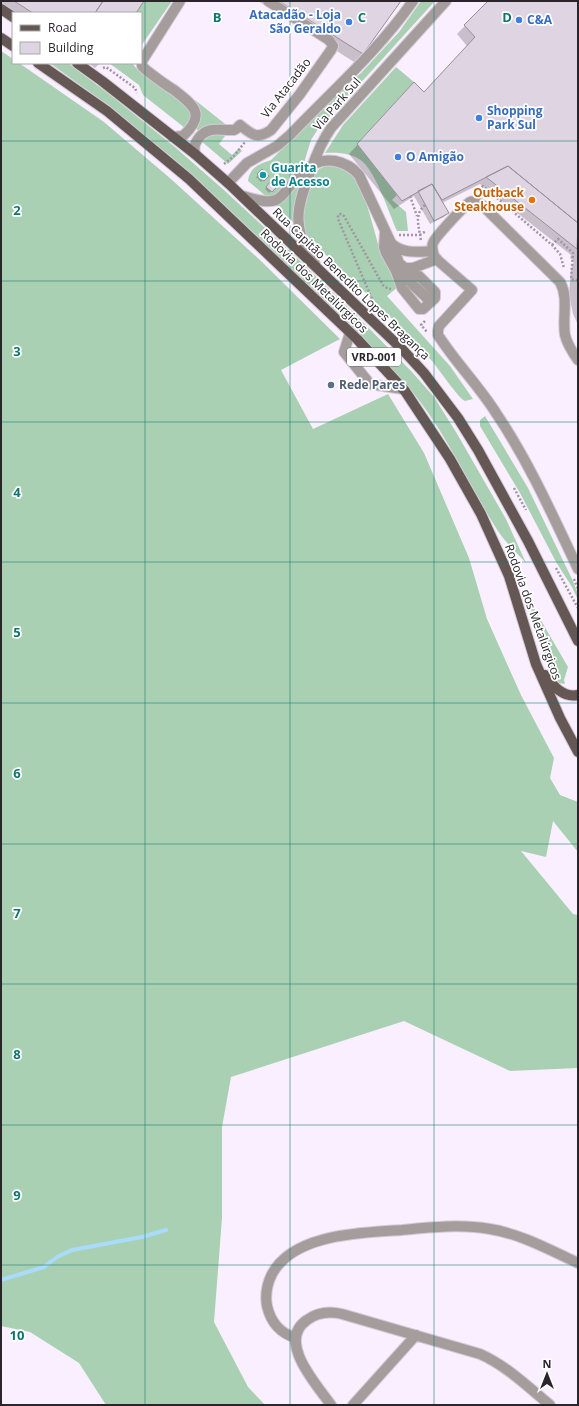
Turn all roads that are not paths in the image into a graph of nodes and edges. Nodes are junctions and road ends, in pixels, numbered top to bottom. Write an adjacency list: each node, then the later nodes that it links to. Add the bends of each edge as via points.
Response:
1 (180, 1): 11 (street, via 142,61 142,66 146,70 194,107 196,115 193,124 184,136)
2 (268, 1): 12 (street, Via Atacadão, via 329,40 333,48 300,94 266,134 260,136 251,133 240,125 234,130 206,131 195,142)
3 (413, 1): 14 (street, via 368,56 290,135 277,146 247,163)
4 (446, 1): 13 (street, Via Park Sul, via 331,128)
5 (1, 9): 6 (main road)
6 (12, 16)
7 (1, 38): 8 (main road)
8 (12, 45)
9 (39, 64): 21 (main road, Rodovia dos Metalúrgicos / VRD-001, via 107,111 189,179)
10 (78, 64): 11 (main road, Rua Capitão Benedito Lopes Bragança / VRD-001)
11 (173, 137): 12 (main road, Rua Capitão Benedito Lopes Bragança / VRD-001)
12 (195, 154): 14 (main road, Rua Capitão Benedito Lopes Bragança / VRD-001)
13 (313, 164): 15 (street, Via Park Sul, via 277,199 269,201); 16 (street, via 336,161 355,171 362,180); 19 (street, via 299,201 298,221 306,249)
14 (228, 183): 15 (main road, Rua Capitão Benedito Lopes Bragança / VRD-001)
15 (242, 196): 19 (main road, Rua Capitão Benedito Lopes Bragança / VRD-001)
16 (385, 230): 17 (street); 20 (street, via 384,247)
17 (393, 239): 18 (street, via 395,247); 18 (street, via 397,260 405,268 419,267)
18 (430, 254): 22 (street, via 434,240 467,204 472,201 482,205 560,282 564,294 565,335); 24 (street, via 472,290 439,326 438,336 496,413 514,442 549,506)
19 (320, 270): 25 (main road, Rua Capitão Benedito Lopes Bragança / VRD-001, via 403,350 458,418 528,541)
20 (396, 271): 20 (street, via 402,288 417,308 423,309 436,296 434,290 419,276 406,276)
21 (350, 333): 23 (main road, Rodovia dos Metalúrgicos / VRD-001); 23 (street, via 344,352 370,384)
22 (578, 360)
23 (403, 389): 26 (main road, Rodovia dos Metalúrgicos / VRD-001, via 450,459 482,514 509,576)
24 (578, 569)
25 (578, 641)
26 (536, 664): 27 (main road, via 554,687 568,695); 28 (main road, Rodovia dos Metalúrgicos / VRD-001)
27 (578, 694)
28 (578, 752)
29 (578, 1263): 31 (street, via 514,1235 474,1226 339,1235 298,1249 275,1270 268,1282 266,1294 270,1315 281,1331)
30 (416, 1335): 31 (street, via 332,1312 322,1312 305,1321 299,1328); 33 (street); 34 (street, via 492,1360)
31 (296, 1338): 32 (street, via 297,1354)
32 (331, 1405)
33 (353, 1405)
34 (550, 1405)

